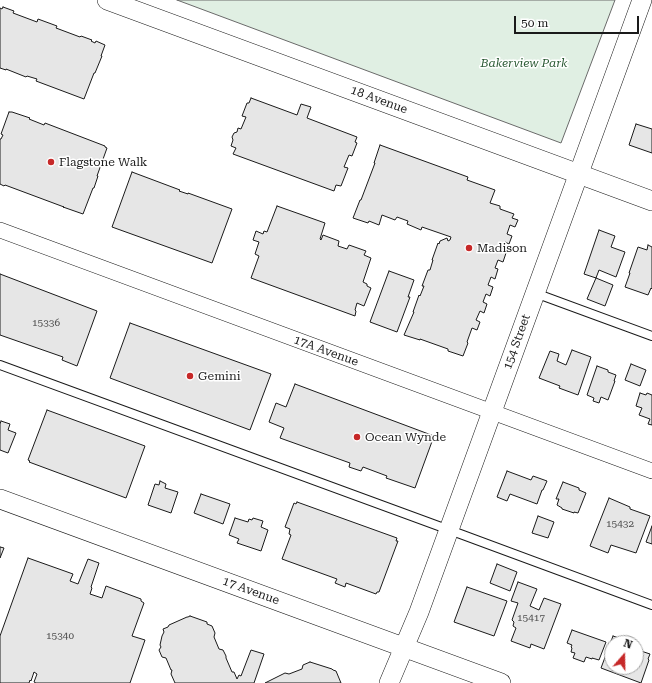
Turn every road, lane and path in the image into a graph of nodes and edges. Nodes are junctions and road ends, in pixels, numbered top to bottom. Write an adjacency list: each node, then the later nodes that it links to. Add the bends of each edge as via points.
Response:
1 (107, 0): 3 (street, 18 Avenue)
2 (642, 0): 3 (street, 154 Street)
3 (578, 174): 4 (street, 18 Avenue); 6 (street, 154 Street)
4 (652, 201)
5 (0, 230): 9 (street, 17A Avenue)
6 (535, 293): 7 (lane); 9 (street, 154 Street)
7 (652, 336)
8 (0, 365): 12 (lane)
9 (492, 412): 10 (street, 17A Avenue); 12 (street, 154 Street)
10 (652, 471)
11 (0, 499): 14 (street, 17 Avenue)
12 (449, 529): 13 (lane); 14 (street, 154 Street)
13 (652, 605)
14 (404, 648): 15 (street, 154 Street); 16 (street, 17 Avenue)
15 (389, 683)
16 (501, 683)

